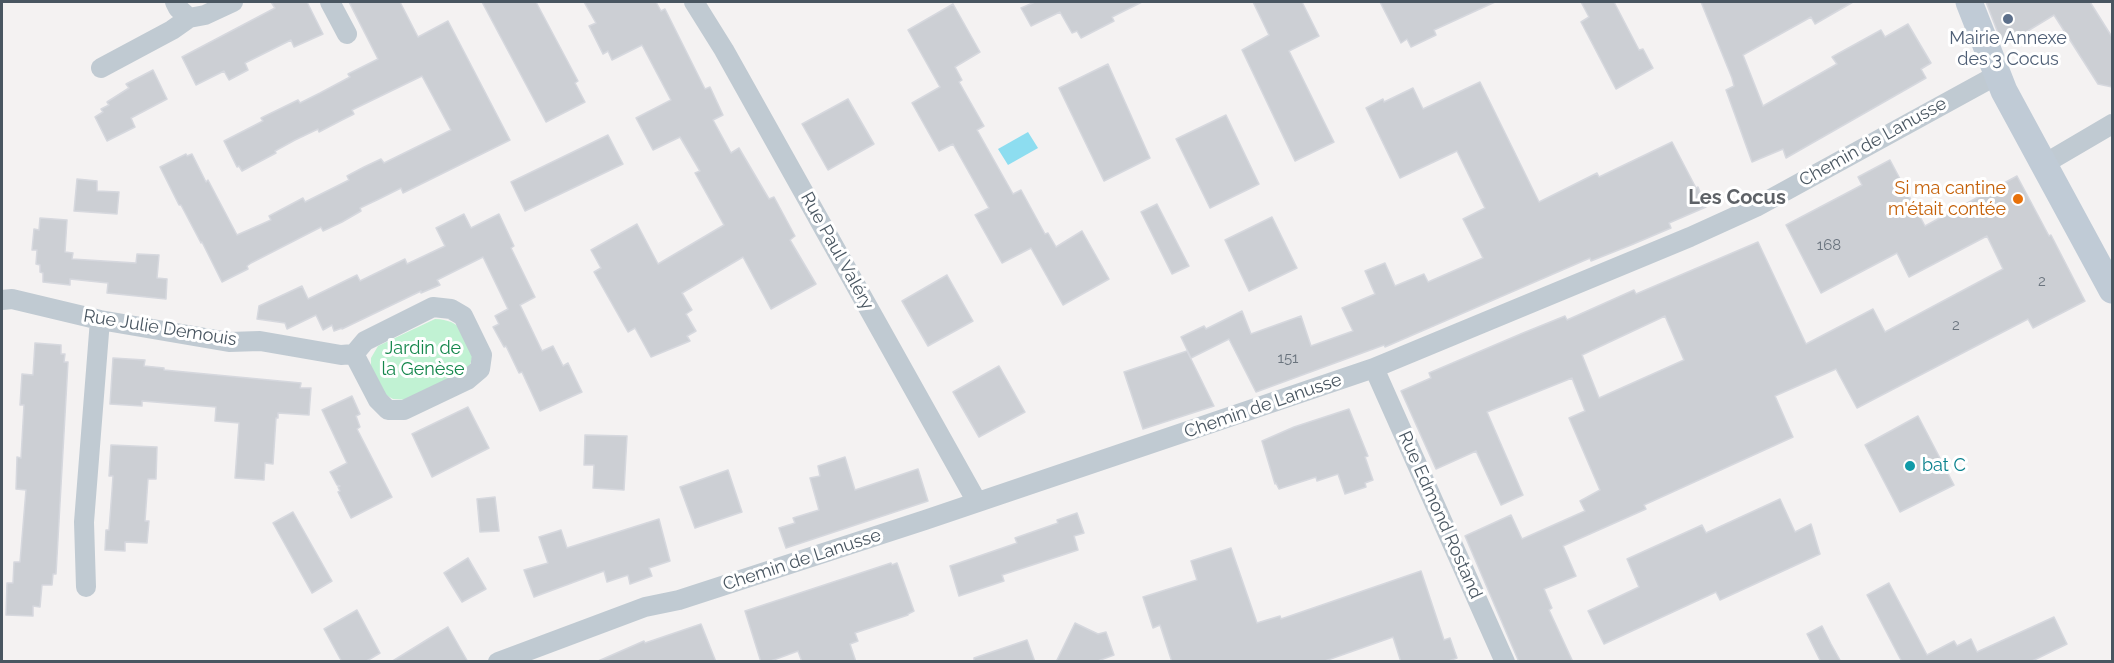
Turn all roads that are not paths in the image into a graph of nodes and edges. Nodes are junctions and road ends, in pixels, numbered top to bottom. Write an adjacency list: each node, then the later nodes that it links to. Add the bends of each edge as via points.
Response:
1 (175, 2): 6 (street)
2 (233, 2): 6 (street)
3 (330, 2): 7 (street)
4 (694, 2): 17 (street, Rue Paul Valéry)
5 (1969, 2): 9 (street)
6 (189, 18): 8 (street)
7 (347, 34)
8 (101, 68)
9 (1997, 75): 11 (street); 16 (street, Chemin de Lanusse, via 1756,207)
10 (2112, 124): 11 (street)
11 (2044, 164): 12 (street)
12 (2112, 290)
13 (2, 300): 14 (street, Rue Julie Demouis)
14 (100, 320): 15 (street, Rue Julie Demouis, via 229,342 260,340); 18 (street, via 84,522)
15 (354, 354): 15 (street, via 387,410 404,410 467,380 480,369 482,355 463,316 451,309 433,308 365,341)
16 (1374, 368): 17 (street, Chemin de Lanusse); 20 (street, Rue Edmond Rostand)
17 (977, 502): 19 (street, Chemin de Lanusse, via 679,600 645,607)
18 (86, 587)
19 (498, 662)
20 (1505, 662)

